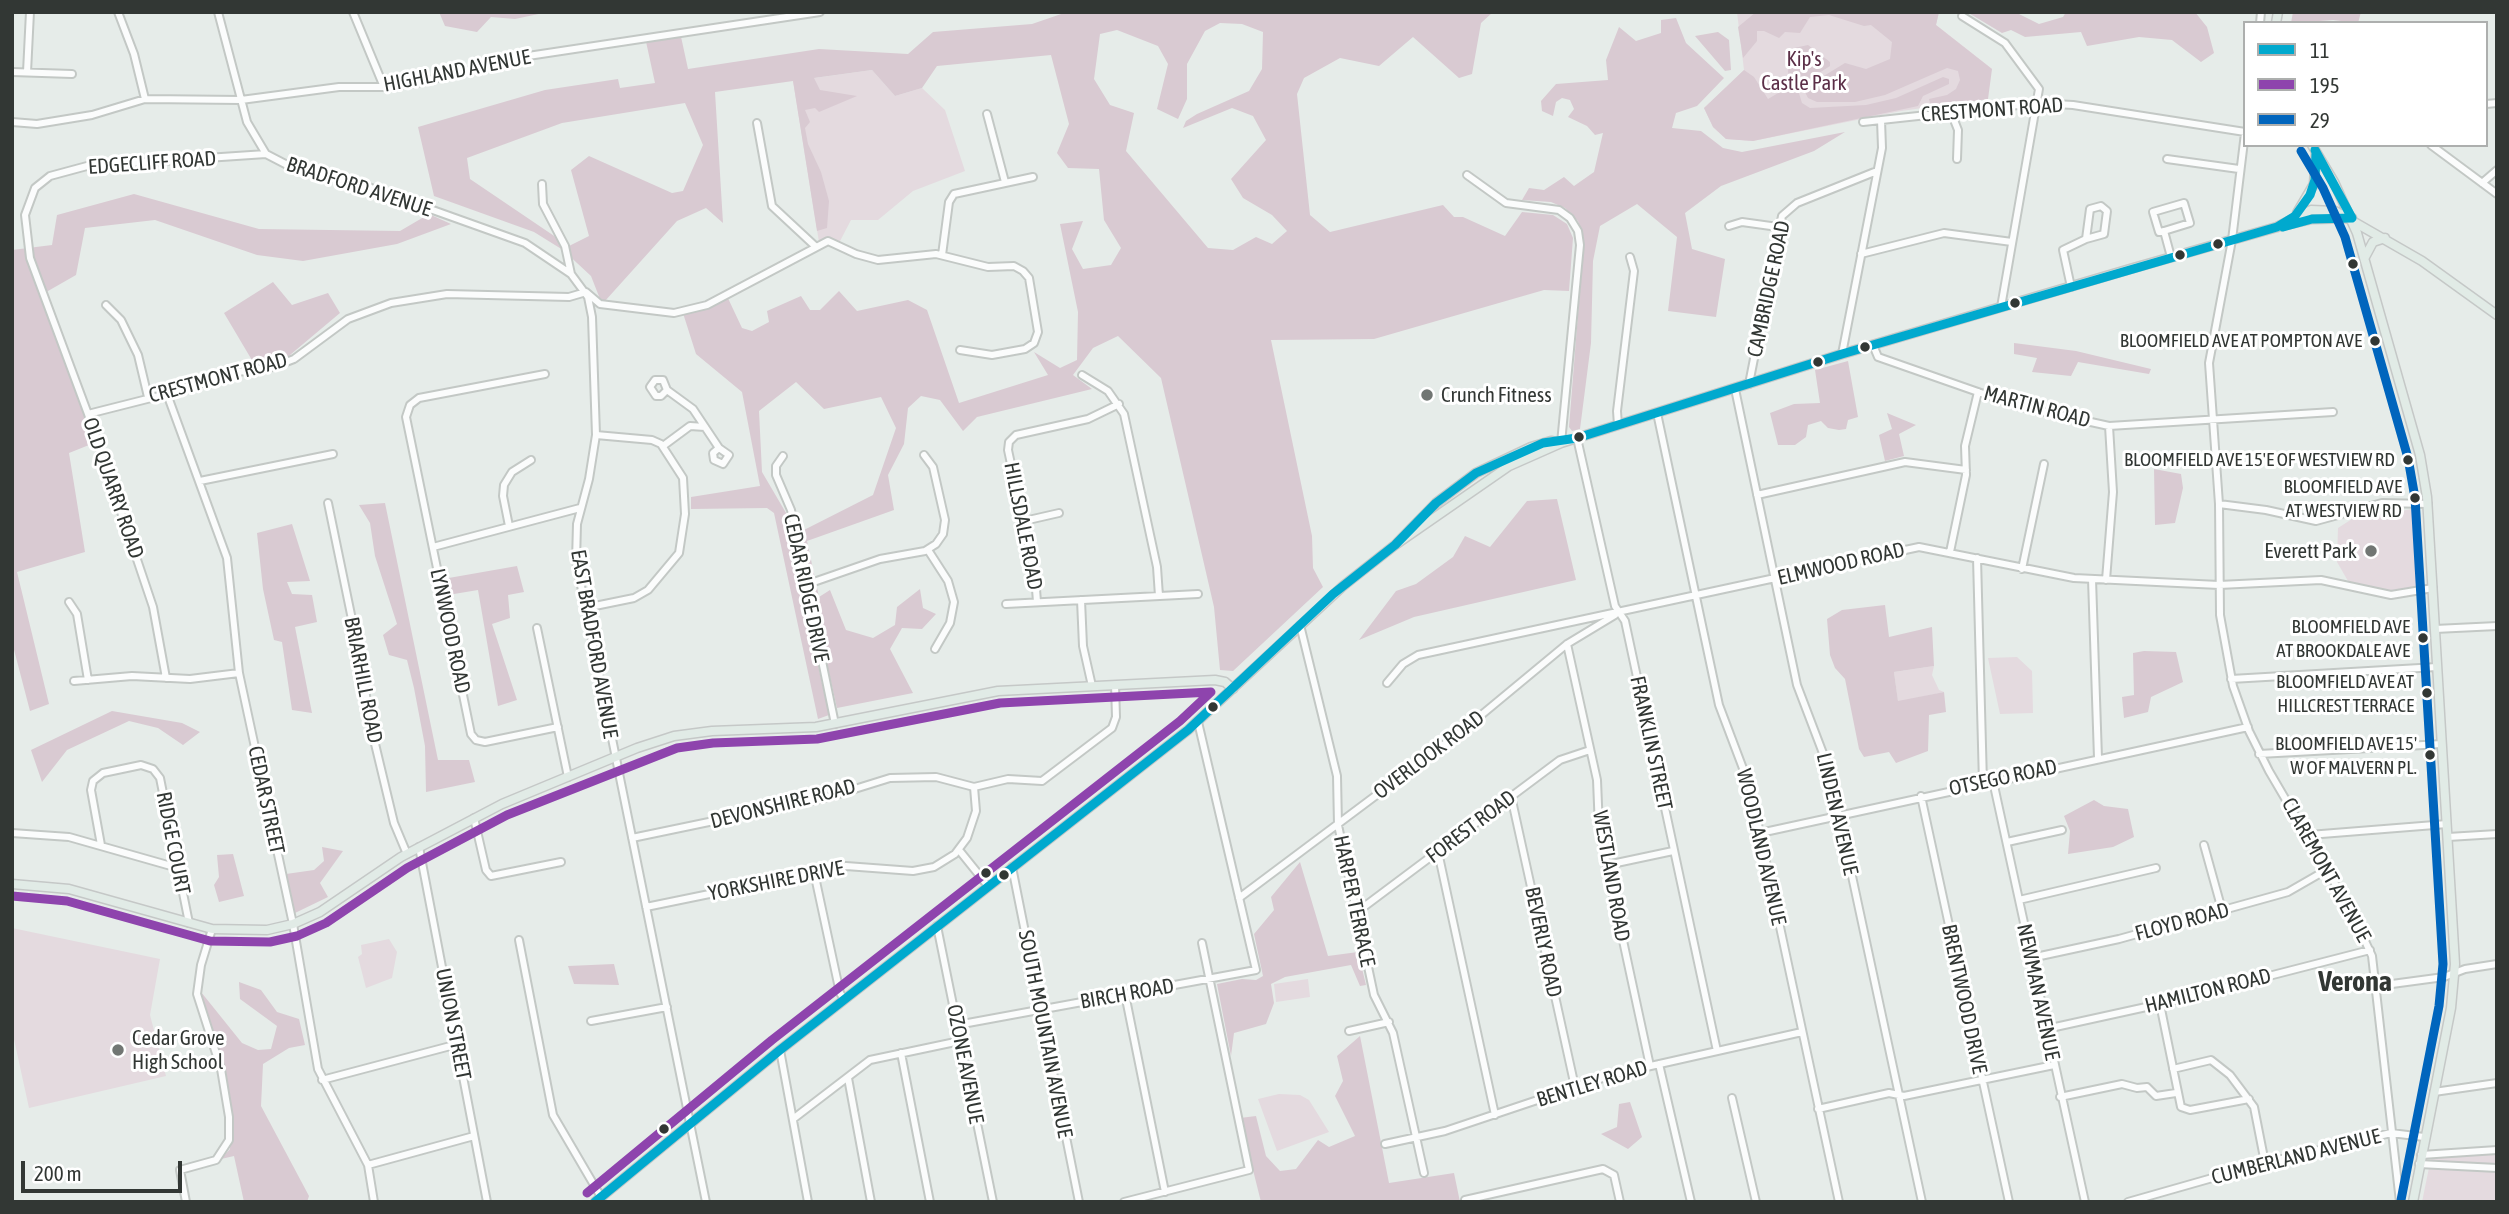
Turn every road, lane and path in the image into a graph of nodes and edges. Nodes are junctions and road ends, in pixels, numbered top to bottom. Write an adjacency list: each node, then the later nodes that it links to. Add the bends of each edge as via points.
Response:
1 (30, 12): 8 (street)
2 (118, 12): 11 (street)
3 (218, 12): 12 (street, BRADFORD AVENUE)
4 (353, 12): 10 (street)
5 (820, 12): 10 (street, HIGHLAND AVENUE, via 528,56)
6 (1962, 16): 13 (street, via 2011,50 2039,89)
7 (12, 72): 8 (street)
8 (27, 72): 9 (street)
9 (72, 74)
10 (384, 87): 12 (street, HIGHLAND AVENUE)
11 (145, 99): 12 (street, HIGHLAND AVENUE); 17 (street, HIGHLAND AVENUE, via 92,116 37,124)
12 (241, 100): 24 (street, BRADFORD AVENUE, via 251,132)
13 (2037, 103): 14 (street, CRESTMONT ROAD); 20 (street, CRESTMONT ROAD); 46 (street)
14 (1950, 110): 16 (street, CRESTMONT ROAD); 25 (street, via 1958,130)
15 (987, 114): 32 (street)
16 (1881, 120): 18 (street, CRESTMONT ROAD); 29 (street)
17 (12, 122)
18 (1863, 122)
19 (757, 123): 47 (street, via 772,206)
20 (2243, 133)
21 (2243, 145): 27 (street, CLAREMONT AVENUE)
22 (2434, 147): 33 (street)
23 (2314, 148): 36 (main road, via 2312,190); 37 (main road)
24 (266, 154): 38 (street, BRADFORD AVENUE, via 293,168 360,184); 56 (street, EDGECLIFF ROAD, via 124,162 50,176 35,188 24,215 30,258)
25 (1957, 159)
26 (2167, 159): 27 (street)
27 (2239, 169): 45 (street, CLAREMONT AVENUE)
28 (2497, 170): 33 (street)
29 (1877, 171): 40 (street, CAMBRIDGE ROAD, via 1793,205); 48 (street)
30 (1467, 175): 83 (street, via 1506,203 1559,210 1578,231)
31 (1033, 177): 32 (street)
32 (1005, 182): 49 (street, via 952,196)
33 (2482, 183): 35 (street)
34 (542, 184): 53 (street, via 543,204 565,246)
35 (2497, 194)
36 (2295, 215): 37 (main road, via 2321,209); 41 (main road)
37 (2353, 218): 41 (main road, via 2312,219); 43 (main road); 52 (main road)
38 (477, 226): 53 (street, EAST BRADFORD AVENUE, via 525,243)
39 (1729, 226): 40 (street, via 1742,222)
40 (1778, 227): 65 (street, CAMBRIDGE ROAD)
41 (2277, 227): 45 (main road)
42 (2164, 231): 42 (street, via 2159,232 2153,212 2184,204 2190,223); 51 (street)
43 (2385, 238): 52 (main road, via 2373,242); 59 (main road)
44 (2087, 239): 44 (street, via 2090,209 2101,206 2107,211 2104,234); 54 (street, via 2063,250)
45 (2232, 240): 51 (main road); 76 (street, CLAREMONT AVENUE, via 2209,363)
46 (2012, 242): 48 (street, via 1944,233); 58 (street)
47 (815, 246): 49 (street, via 831,241 856,254 884,260); 55 (street, via 707,305 674,313 600,304)
48 (1861, 254): 62 (street)
49 (942, 255): 61 (street, via 988,267 1014,266 1029,278 1038,332 1034,343 992,355)
50 (1630, 257): 77 (street, via 1634,271)
51 (2171, 257): 54 (main road)
52 (2365, 257): 96 (main road, via 2420,454)
53 (571, 274): 55 (street, EAST BRADFORD AVENUE)
54 (2071, 287): 58 (main road)
55 (586, 292): 69 (street, CRESTMONT ROAD, via 569,297 446,294 391,303 348,319 294,359); 81 (street, EAST BRADFORD AVENUE, via 593,317)
56 (46, 302): 75 (street, OLD QUARRY ROAD)
57 (106, 305): 70 (street, via 121,320 138,355)
58 (2001, 307): 60 (main road)
59 (2497, 315)
60 (1873, 345): 62 (main road); 68 (street, MARTIN ROAD, via 1878,356)
61 (960, 350)
62 (1842, 354): 65 (main road)
63 (545, 374): 101 (street, via 419,398 410,405 406,418)
64 (1082, 375): 71 (street, via 1104,387)
65 (1749, 384): 66 (main road)
66 (1735, 389): 74 (main road); 93 (street, LINDEN AVENUE)
67 (667, 390): 72 (street)
68 (1978, 392): 79 (street, MARTIN ROAD, via 2018,406); 91 (street, via 1965,446)
69 (167, 394): 70 (street, CRESTMONT ROAD); 92 (street, CEDAR STREET)
70 (148, 397): 75 (street, CRESTMONT ROAD)
71 (1119, 404): 99 (street, HILLSDALE ROAD, via 1088,419 1010,440 1008,450); 113 (street, via 1135,460)
72 (693, 410): 78 (street); 80 (street)
73 (2333, 412): 76 (street, MARTIN ROAD)
74 (1657, 413): 77 (main road); 114 (street, WOODLAND AVENUE)
75 (88, 414): 129 (street, OLD QUARRY ROAD, via 153,607)
76 (2215, 421): 79 (street, MARTIN ROAD); 95 (street, CLAREMONT AVENUE)
77 (1618, 425): 82 (main road)
78 (690, 426): 80 (street); 84 (street)
79 (2109, 426): 108 (street, via 2113,492)
80 (705, 427): 85 (street)
81 (596, 435): 84 (street, via 652,440); 97 (street, EAST BRADFORD AVENUE)
82 (1577, 438): 83 (main road); 120 (street, FRANKLIN STREET)
83 (1561, 443): 121 (main road, via 1509,466 1395,545)
84 (663, 446): 119 (street, via 685,483 679,553 640,596)
85 (719, 449)
86 (333, 454): 92 (street)
87 (924, 455): 102 (street, via 933,467 945,520 941,537)
88 (783, 456): 109 (street, CEDAR RIDGE DRIVE, via 776,475 791,510)
89 (531, 460): 100 (street, via 512,472 504,485)
90 (2044, 464): 105 (street)
91 (1966, 470): 93 (street, via 1900,463); 103 (street)
92 (200, 481): 128 (street, CEDAR STREET, via 227,558)
93 (1757, 495): 106 (street, LINDEN AVENUE)
94 (328, 503): 170 (street, BRIARHILL ROAD, via 370,723 394,824)
95 (2219, 504): 96 (street, via 2316,521 2382,503); 110 (street, CLAREMONT AVENUE)
96 (2428, 504): 111 (main road)
97 (580, 508): 100 (street, LYNWOOD ROAD); 119 (street, EAST BRADFORD AVENUE, via 575,552)
98 (1059, 513): 99 (street)
99 (1024, 521): 117 (street, HILLSDALE ROAD)
100 (509, 526): 101 (street, LYNWOOD ROAD)
101 (433, 547): 139 (street, LYNWOOD ROAD, via 473,737 485,742)
102 (928, 550): 109 (street, via 880,559); 126 (street, via 954,597 952,618)
103 (1950, 552): 104 (street, ELMWOOD ROAD); 106 (street, ELMWOOD ROAD, via 1915,548)
104 (1977, 558): 105 (street, ELMWOOD ROAD); 148 (street)
105 (2022, 569): 107 (street, ELMWOOD ROAD)
106 (1775, 579): 114 (street, ELMWOOD ROAD); 152 (street, LINDEN AVENUE, via 1800,695 1826,759)
107 (2092, 579): 108 (street, ELMWOOD ROAD); 145 (street)
108 (2106, 580): 110 (street, ELMWOOD ROAD)
109 (805, 585): 138 (street, CEDAR RIDGE DRIVE)
110 (2219, 585): 111 (street, ELMWOOD ROAD, via 2321,580 2392,595); 130 (street, CLAREMONT AVENUE)
111 (2433, 588): 124 (main road)
112 (1198, 594): 113 (street)
113 (1159, 596): 115 (street)
114 (1696, 596): 120 (street, ELMWOOD ROAD); 158 (street, WOODLAND AVENUE, via 1721,713 1747,777)
115 (1081, 600): 117 (street); 135 (street, via 1083,646)
116 (69, 602): 131 (street, via 77,614)
117 (1037, 602): 118 (street)
118 (1006, 604)
119 (585, 608): 144 (street, EAST BRADFORD AVENUE)
120 (1619, 612): 125 (street, OVERLOOK ROAD); 133 (street, ELMWOOD ROAD, via 1418,655); 168 (street, FRANKLIN STREET, via 1625,621)
121 (1300, 625): 136 (main road); 155 (street, HARPER TERRACE, via 1338,779)
122 (2497, 626): 124 (street)
123 (537, 628): 139 (street)
124 (2435, 629): 127 (main road)
125 (1567, 643): 142 (street, WESTLAND ROAD); 155 (street, OVERLOOK ROAD, via 1462,731)
126 (935, 649)
127 (2437, 667): 130 (street); 141 (main road)
128 (239, 673): 129 (street); 186 (street, CEDAR STREET)
129 (166, 678): 131 (street)
130 (2231, 678): 140 (street, CLAREMONT AVENUE)
131 (88, 680): 132 (street)
132 (74, 681)
133 (1387, 682)
134 (1115, 685): 135 (main road); 136 (main road, via 1214,680); 149 (street, via 1112,728 1049,777)
135 (1092, 686): 138 (main road, via 987,692)
136 (1233, 689): 137 (main road)
137 (1198, 722): 174 (main road); 180 (street)
138 (835, 724): 144 (main road, via 684,734)
139 (558, 727): 146 (street)
140 (2248, 727): 143 (street, CLAREMONT AVENUE); 145 (street, OTSEGO ROAD)
141 (2442, 744): 143 (street); 154 (main road)
142 (1590, 750): 150 (street, FOREST ROAD, via 1564,757); 172 (street, WESTLAND ROAD)
143 (2259, 754): 160 (street, CLAREMONT AVENUE)
144 (615, 757): 146 (main road); 161 (street, EAST BRADFORD AVENUE)
145 (2098, 758): 147 (street, OTSEGO ROAD)
146 (568, 777): 153 (main road)
147 (1993, 781): 148 (street, OTSEGO ROAD); 163 (street, NEWMAN AVENUE)
148 (1983, 783): 151 (street, OTSEGO ROAD)
149 (974, 787): 161 (street, DEVONSHIRE ROAD, via 936,777 890,778 829,797); 167 (street, via 975,818)
150 (1511, 796): 169 (street, FOREST ROAD); 221 (street, BEVERLY ROAD)
151 (1921, 796): 152 (street, OTSEGO ROAD); 219 (street, BRENTWOOD DRIVE)
152 (1838, 813): 158 (street, OTSEGO ROAD); 224 (street, LINDEN AVENUE)
153 (474, 818): 166 (main road); 171 (street, via 491,876)
154 (2447, 824): 160 (street); 162 (main road)
155 (1338, 825): 180 (street, OVERLOOK ROAD); 184 (street, HARPER TERRACE)
156 (2062, 830): 163 (street)
157 (12, 833): 164 (street, via 69,837)
158 (1760, 833): 207 (street, WOODLAND AVENUE)
159 (2497, 834): 162 (street)
160 (2309, 835): 176 (street, CLAREMONT AVENUE)
161 (632, 838): 182 (street, EAST BRADFORD AVENUE)
162 (2448, 838): 194 (main road)
163 (2007, 842): 181 (street, NEWMAN AVENUE)
164 (101, 845): 173 (street); 173 (street, RIDGE COURT, via 93,780 103,773 147,766 160,778)
165 (2204, 845): 183 (street)
166 (419, 847): 170 (main road); 209 (street, UNION STREET)
167 (959, 850): 177 (street, YORKSHIRE DRIVE, via 945,862 923,870 853,865); 179 (street)
168 (1673, 851): 172 (street); 211 (street, FRANKLIN STREET)
169 (1438, 852): 184 (street, FOREST ROAD); 229 (street)
170 (407, 854): 186 (main road, via 328,907)
171 (561, 862)
172 (1607, 865): 215 (street, WESTLAND ROAD)
173 (178, 867): 185 (street, RIDGE COURT)
174 (1012, 867): 179 (main road); 201 (street, SOUTH MOUNTAIN AVENUE)
175 (2156, 868): 181 (street)
176 (2328, 869): 183 (street, FLOYD ROAD, via 2288,892); 191 (street, CLAREMONT AVENUE)
177 (814, 872): 182 (street, YORKSHIRE DRIVE); 198 (street)
178 (12, 884): 185 (main road, via 69,889)
179 (988, 886): 187 (main road)
180 (1239, 898): 195 (street, BIRCH ROAD, via 1256,970)
181 (2019, 900): 192 (street, NEWMAN AVENUE)
182 (646, 907): 200 (street, EAST BRADFORD AVENUE)
183 (2222, 910): 192 (street, FLOYD ROAD)
184 (1357, 912): 203 (street, HARPER TERRACE, via 1374,995)
185 (189, 923): 188 (main road)
186 (293, 924): 188 (main road, via 258,932); 218 (street, CEDAR STREET)
187 (937, 926): 198 (main road); 204 (street, OZONE AVENUE)
188 (212, 929): 247 (street, via 197,994 221,1069 229,1140 216,1160 180,1170)
189 (519, 940): 245 (street, via 554,1115)
190 (1202, 943): 195 (street)
191 (2370, 950): 196 (street, CLAREMONT AVENUE); 199 (street, HAMILTON ROAD)
192 (2031, 958): 205 (street, NEWMAN AVENUE)
193 (2497, 964): 194 (street)
194 (2455, 972): 196 (street); 222 (main road)
195 (1209, 979): 197 (street, BIRCH ROAD); 243 (street, via 1249,1170)
196 (2377, 986): 232 (street, CLAREMONT AVENUE)
197 (1125, 994): 201 (street, BIRCH ROAD); 243 (street)
198 (844, 999): 210 (main road)
199 (2160, 1004): 205 (street, HAMILTON ROAD); 216 (street)
200 (667, 1007): 202 (street); 231 (street, EAST BRADFORD AVENUE)
201 (1040, 1009): 204 (street, BIRCH ROAD); 255 (street, SOUTH MOUNTAIN AVENUE)
202 (591, 1021)
203 (1389, 1023): 206 (street); 234 (street, HARPER TERRACE)
204 (957, 1025): 208 (street, OZONE AVENUE)
205 (2046, 1029): 214 (street, NEWMAN AVENUE)
206 (1349, 1031)
207 (1802, 1032): 211 (street, BENTLEY ROAD); 228 (street, WOODLAND AVENUE)
208 (960, 1041): 212 (street); 254 (street, OZONE AVENUE)
209 (458, 1044): 218 (street); 233 (street, UNION STREET)
210 (780, 1050): 230 (street); 231 (main road)
211 (1717, 1051): 213 (street, BENTLEY ROAD)
212 (901, 1053): 217 (street, via 870,1060); 253 (street)
213 (1660, 1064): 215 (street, BENTLEY ROAD); 259 (street)
214 (2053, 1065): 219 (street); 225 (street, NEWMAN AVENUE)
215 (1650, 1066): 221 (street, BENTLEY ROAD)
216 (2173, 1069): 223 (street); 227 (street, via 2211,1060)
217 (848, 1078): 230 (street); 252 (street)
218 (322, 1080): 240 (street, CEDAR STREET)
219 (1982, 1080): 224 (street); 263 (street, BRENTWOOD DRIVE)
220 (2497, 1083): 222 (street)
221 (1575, 1087): 229 (street, BENTLEY ROAD)
222 (2434, 1092): 235 (main road)
223 (2176, 1093): 225 (street, via 2156,1096 2147,1087 2122,1084); 227 (street, via 2179,1105 2188,1110)
224 (1897, 1094): 228 (street); 262 (street, LINDEN AVENUE)
225 (2060, 1097): 264 (street, NEWMAN AVENUE)
226 (1732, 1098): 260 (street)
227 (2249, 1099): 239 (street)
228 (1818, 1109): 261 (street, WOODLAND AVENUE)
229 (1495, 1115): 234 (street, BENTLEY ROAD)
230 (793, 1119): 251 (street)
231 (691, 1123): 245 (main road); 250 (street, EAST BRADFORD AVENUE)
232 (2391, 1133): 235 (street, CUMBERLAND AVENUE); 239 (street, CUMBERLAND AVENUE); 266 (street, CLAREMONT AVENUE)
233 (474, 1136): 240 (street); 249 (street, UNION STREET)
234 (1416, 1137): 236 (street, BENTLEY ROAD); 242 (street, HARPER TERRACE)
235 (2424, 1137): 238 (main road)
236 (1384, 1144)
237 (2497, 1150): 238 (street)
238 (2420, 1160): 241 (street); 267 (main road)
239 (2265, 1163): 265 (street, CUMBERLAND AVENUE)
240 (368, 1165): 248 (street, CEDAR STREET)
241 (2497, 1167)
242 (1424, 1173)
243 (1165, 1192): 256 (street)
244 (1498, 1192): 246 (street); 257 (street); 258 (street, via 1603,1168 1614,1175)
245 (598, 1199)
246 (1465, 1200)
247 (186, 1202)
248 (374, 1202)
249 (487, 1202)
250 (706, 1202)
251 (808, 1202)
252 (871, 1202)
253 (930, 1202)
254 (993, 1202)
255 (1079, 1202)
256 (1124, 1202)
257 (1500, 1202)
258 (1620, 1202)
259 (1691, 1202)
260 (1756, 1202)
261 (1839, 1202)
262 (1922, 1202)
263 (2009, 1202)
264 (2085, 1202)
265 (2128, 1202)
266 (2400, 1202)
267 (2413, 1202)

